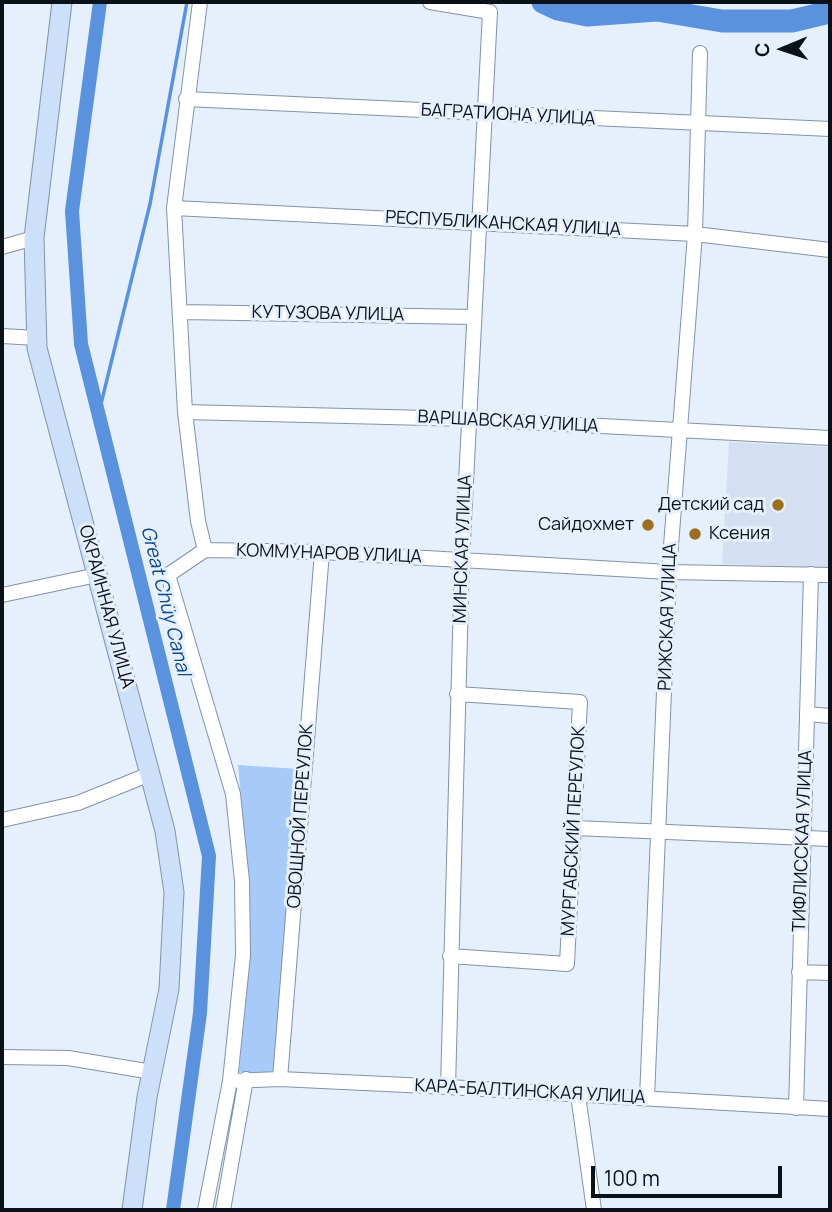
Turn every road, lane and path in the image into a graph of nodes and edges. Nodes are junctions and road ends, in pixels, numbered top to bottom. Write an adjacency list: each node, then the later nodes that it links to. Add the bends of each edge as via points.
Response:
1 (62, 2): 12 (street, ОКРАИННАЯ УЛИЦА)
2 (200, 2): 5 (street)
3 (430, 2): 6 (street, МИНСКАЯ УЛИЦА, via 490,12)
4 (700, 53): 7 (street, РИЖСКАЯ УЛИЦА)
5 (186, 99): 6 (street, БАГРАТИОНА УЛИЦА); 9 (street)
6 (485, 114): 7 (street, БАГРАТИОНА УЛИЦА); 10 (street, МИНСКАЯ УЛИЦА)
7 (699, 125): 8 (street, БАГРАТИОНА УЛИЦА); 11 (street, РИЖСКАЯ УЛИЦА)
8 (830, 130)
9 (174, 208): 10 (street, РЕСПУБЛИКАНСКАЯ УЛИЦА); 15 (street)
10 (479, 222): 11 (street, РЕСПУБЛИКАНСКАЯ УЛИЦА); 16 (street, МИНСКАЯ УЛИЦА)
11 (695, 234): 14 (street, РЕСПУБЛИКАНСКАЯ УЛИЦА); 21 (street, РИЖСКАЯ УЛИЦА)
12 (34, 238): 13 (street); 18 (street, ОКРАИННАЯ УЛИЦА)
13 (2, 247)
14 (830, 250)
15 (181, 312): 16 (street, КУТУЗОВА УЛИЦА); 19 (street)
16 (474, 317): 20 (street, МИНСКАЯ УЛИЦА)
17 (2, 336): 18 (street)
18 (37, 338): 28 (street, ОКРАИННАЯ УЛИЦА)
19 (185, 412): 20 (street, ВАРШАВСКАЯ УЛИЦА); 23 (street)
20 (468, 419): 21 (street, ВАРШАВСКАЯ УЛИЦА); 25 (street, МИНСКАЯ УЛИЦА)
21 (679, 432): 22 (street, ВАРШАВСКАЯ УЛИЦА); 26 (street, РИЖСКАЯ УЛИЦА)
22 (830, 438)
23 (205, 550): 24 (street, КОММУНАРОВ УЛИЦА); 47 (street, via 168,575 233,794 242,881 243,955)
24 (322, 552): 25 (street, КОММУНАРОВ УЛИЦА); 46 (street, ОВОЩНОЙ ПЕРЕУЛОК)
25 (462, 559): 26 (street, КОММУНАРОВ УЛИЦА); 31 (street, МИНСКАЯ УЛИЦА)
26 (669, 572): 27 (street, КОММУНАРОВ УЛИЦА); 37 (street, РИЖСКАЯ УЛИЦА)
27 (811, 574): 29 (street, КОММУНАРОВ УЛИЦА); 32 (street, ТИФЛИССКАЯ УЛИЦА)
28 (97, 575): 30 (street); 34 (street, ОКРАИННАЯ УЛИЦА)
29 (830, 575)
30 (2, 595)
31 (457, 694): 36 (street, МУРГАБСКИЙ ПЕРЕУЛОК, via 580,702); 40 (street, МИНСКАЯ УЛИЦА)
32 (807, 714): 33 (street); 38 (street, ТИФЛИССКАЯ УЛИЦА)
33 (830, 716)
34 (150, 774): 35 (street, via 78,803); 44 (street, ОКРАИННАЯ УЛИЦА, via 174,892 169,989)
35 (2, 820)
36 (575, 828): 37 (street); 40 (street, МУРГАБСКИЙ ПЕРЕУЛОК, via 567,964)
37 (660, 832): 38 (street); 50 (street, РИЖСКАЯ УЛИЦА)
38 (803, 838): 39 (street); 41 (street, ТИФЛИССКАЯ УЛИЦА)
39 (830, 839)
40 (450, 956): 48 (street, МИНСКАЯ УЛИЦА)
41 (799, 972): 42 (street); 51 (street, ТИФЛИССКАЯ УЛИЦА)
42 (830, 973)
43 (2, 1057): 44 (street, via 68,1058)
44 (152, 1072): 53 (street, ОКРАИННАЯ УЛИЦА)
45 (246, 1079): 46 (street, КАРА-БАЛТИНСКАЯ УЛИЦА); 47 (street, КАРА-БАЛТИНСКАЯ УЛИЦА); 55 (street)
46 (280, 1080): 48 (street, КАРА-БАЛТИНСКАЯ УЛИЦА)
47 (230, 1081): 54 (street)
48 (448, 1087): 49 (street, КАРА-БАЛТИНСКАЯ УЛИЦА)
49 (578, 1095): 50 (street, КАРА-БАЛТИНСКАЯ УЛИЦА); 56 (street)
50 (647, 1098): 51 (street, КАРА-БАЛТИНСКАЯ УЛИЦА)
51 (796, 1108): 52 (street, КАРА-БАЛТИНСКАЯ УЛИЦА)
52 (830, 1109)
53 (132, 1210)
54 (205, 1210)
55 (223, 1210)
56 (594, 1210)

